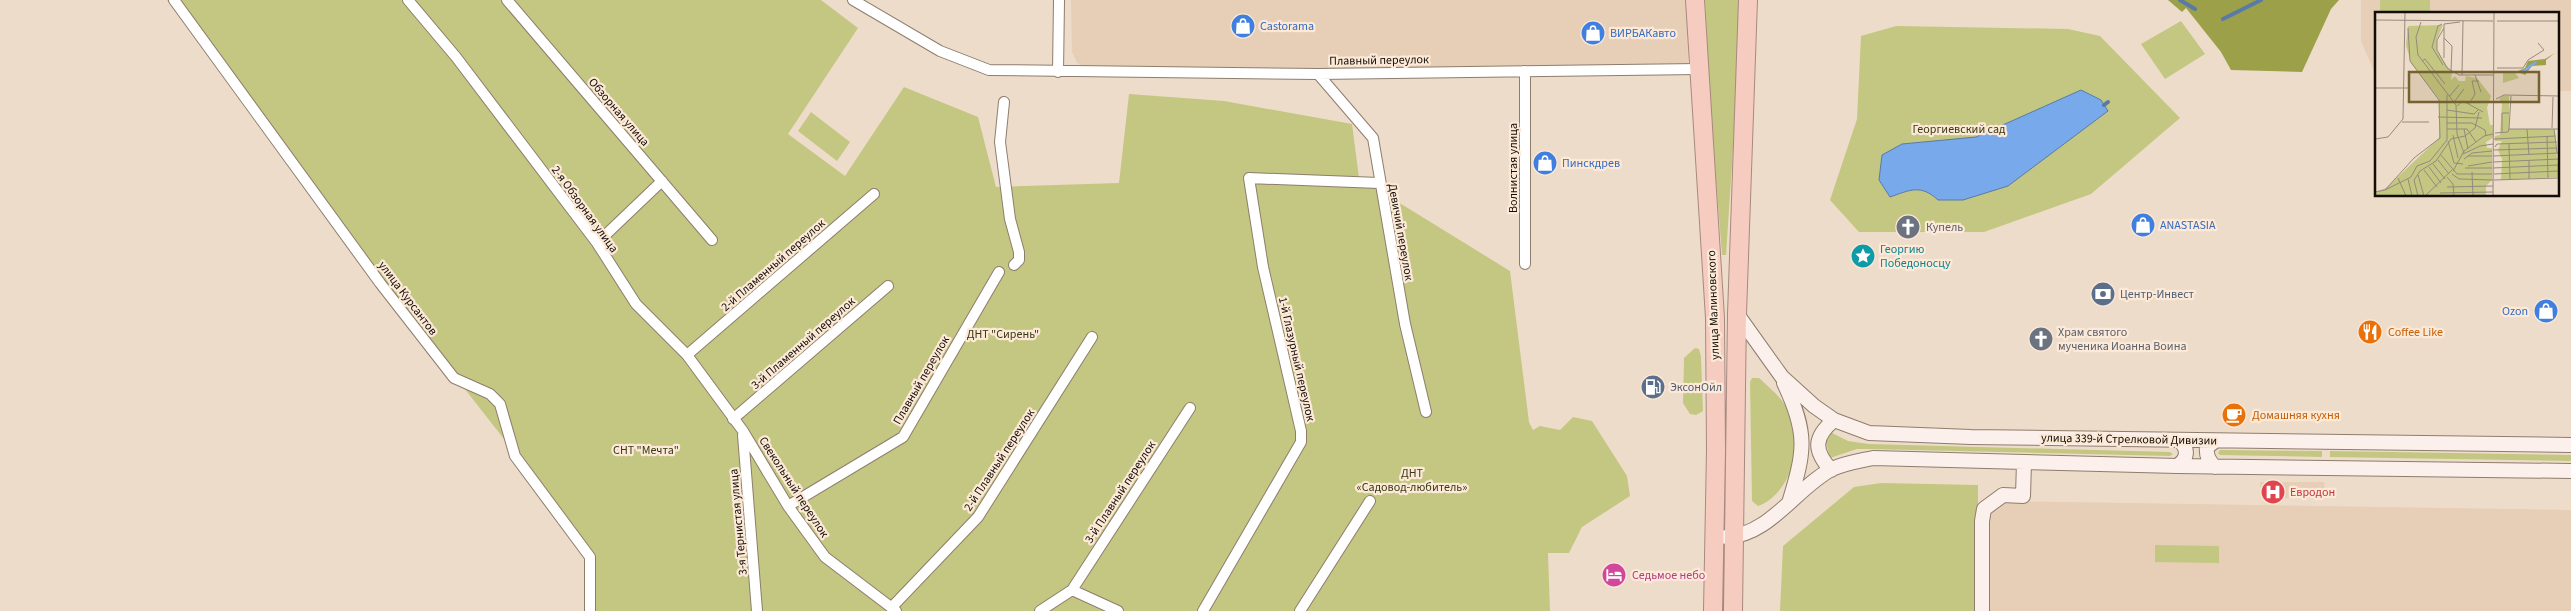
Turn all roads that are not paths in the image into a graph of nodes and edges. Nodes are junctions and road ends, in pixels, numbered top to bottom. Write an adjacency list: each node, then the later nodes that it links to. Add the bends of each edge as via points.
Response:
1 (174, 0): 46 (street, улица Курсантов, via 380,283 454,378 490,394 500,404 515,456 590,557)
2 (408, 0): 17 (street, 2-я Обзорная улица, via 456,57)
3 (506, 0): 13 (street, Обзорная улица)
4 (853, 0): 10 (street, Плавный переулок, via 940,51 989,70)
5 (1059, 0): 10 (street)
6 (1695, 0): 8 (highway, улица Малиновского)
7 (1748, 0): 22 (highway, улица Малиновского)
8 (1699, 69): 9 (street, Плавный переулок); 42 (highway, улица Малиновского, via 1715,318)
9 (1525, 71): 11 (street, Плавный переулок); 18 (street, Волнистая улица)
10 (1058, 72): 11 (street, Плавный переулок)
11 (1318, 74): 14 (street, Девичий переулок, via 1373,138)
12 (1004, 102): 19 (street, via 1000,142 1010,219 1019,252 1019,260)
13 (662, 181): 16 (street, Обзорная улица); 17 (street)
14 (1379, 183): 27 (street, Девичий переулок, via 1405,324); 50 (street, 1-й Глазурный переулок, via 1249,178 1263,267 1301,442)
15 (874, 194): 24 (street, 2-й Пламенный переулок)
16 (712, 240)
17 (597, 243): 24 (street, 2-я Обзорная улица, via 636,304)
18 (1525, 264)
19 (1014, 266)
20 (999, 272): 41 (street, Плавный переулок, via 903,437)
21 (888, 286): 28 (street, 3-й Пламенный переулок)
22 (1736, 314): 25 (main road, улица 339-й Стрелковой Дивизии); 43 (highway, улица Малиновского)
23 (1092, 337): 45 (street, 2-й Плавный переулок, via 978,517)
24 (687, 355): 28 (street, 2-я Обзорная улица)
25 (1782, 377): 29 (main road, улица 339-й Стрелковой Дивизии); 40 (main road, via 1800,420 1803,441 1801,465)
26 (1190, 408): 44 (street, 3-й Плавный переулок)
27 (1426, 412)
28 (733, 418): 30 (street, 2-я Обзорная улица)
29 (1834, 420): 31 (main road, улица 339-й Стрелковой Дивизии, via 1869,433 1896,435); 37 (main road, via 1825,427 1817,444 1818,454)
30 (743, 432): 41 (street, Свекольный переулок); 47 (street, 3-я Тернистая улица)
31 (2179, 440): 32 (main road, улица 339-й Стрелковой Дивизии); 35 (main road, via 2186,453 2183,462)
32 (2215, 440): 33 (main road, улица 339-й Стрелковой Дивизии); 36 (main road, via 2207,453)
33 (2571, 445)
34 (2024, 462): 35 (main road, улица 339-й Стрелковой Дивизии); 37 (main road, улица 339-й Стрелковой Дивизии, via 1872,458); 54 (main road, via 2024,496 2002,495 1984,509)
35 (2177, 466): 36 (main road, улица 339-й Стрелковой Дивизии)
36 (2215, 467): 38 (main road, улица 339-й Стрелковой Дивизии)
37 (1831, 470): 40 (main road, улица 339-й Стрелковой Дивизии)
38 (2571, 471)
39 (1370, 501): 51 (street)
40 (1789, 504): 43 (main road, улица 339-й Стрелковой Дивизии, via 1767,521)
41 (788, 506): 45 (street, Свекольный переулок, via 825,557)
42 (1715, 537): 43 (main road, улица 339-й Стрелковой Дивизии); 52 (highway, улица Малиновского)
43 (1735, 537): 53 (highway, улица Малиновского)
44 (1072, 590): 48 (street); 49 (street)
45 (894, 609)
46 (590, 611)
47 (757, 611)
48 (1040, 611)
49 (1118, 611)
50 (1203, 611)
51 (1300, 611)
52 (1713, 611)
53 (1733, 611)
54 (1982, 611)

